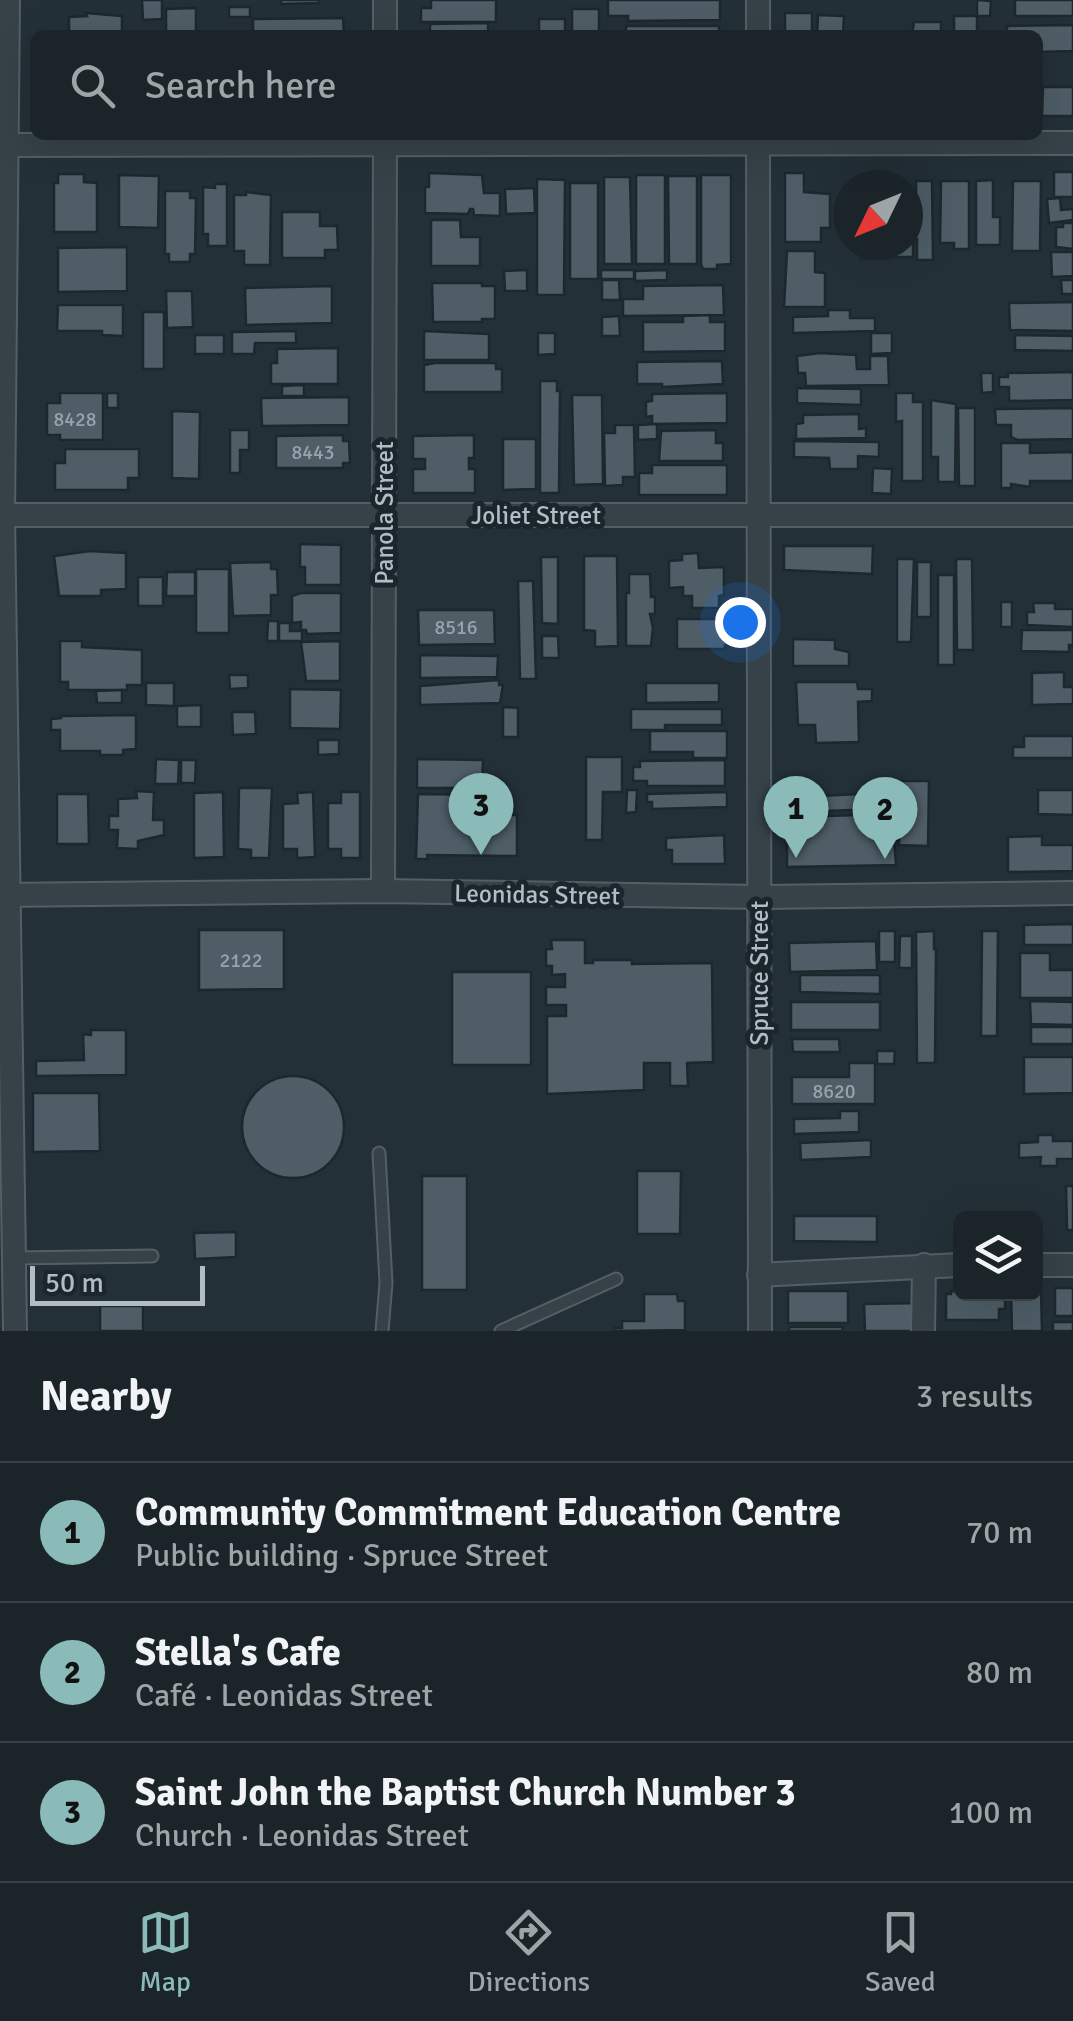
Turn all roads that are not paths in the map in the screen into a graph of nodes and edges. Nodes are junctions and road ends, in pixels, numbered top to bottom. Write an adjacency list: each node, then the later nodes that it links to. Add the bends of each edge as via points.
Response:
1 (8, 0): 10 (street)
2 (385, 0): 4 (street)
3 (758, 0): 5 (street)
4 (385, 30)
5 (758, 30)
6 (385, 140): 10 (street); 12 (street, Panola Street)
7 (758, 140): 13 (street, Spruce Street)
8 (821, 140): 9 (street)
9 (1073, 144)
10 (4, 145): 11 (street)
11 (2, 515): 12 (street, Joliet Street); 17 (street)
12 (384, 515): 13 (street, Joliet Street); 15 (street, Panola Street)
13 (759, 515): 14 (street, Joliet Street); 18 (street, Spruce Street)
14 (1073, 515)
15 (382, 891): 17 (street, Leonidas Street); 18 (street, Leonidas Street)
16 (1073, 893): 18 (street, Leonidas Street)
17 (4, 895): 19 (street)
18 (759, 897): 27 (street, Spruce Street)
19 (5, 969): 22 (street)
20 (379, 1153): 30 (lane)
21 (152, 1256): 22 (lane)
22 (14, 1258): 29 (street)
23 (1043, 1265): 24 (street)
24 (1073, 1265)
25 (924, 1266): 26 (street); 27 (street); 33 (street)
26 (953, 1266)
27 (759, 1275): 32 (street, Spruce Street)
28 (616, 1280): 31 (lane)
29 (16, 1331)
30 (382, 1331)
31 (501, 1331)
32 (760, 1331)
33 (922, 1331)

